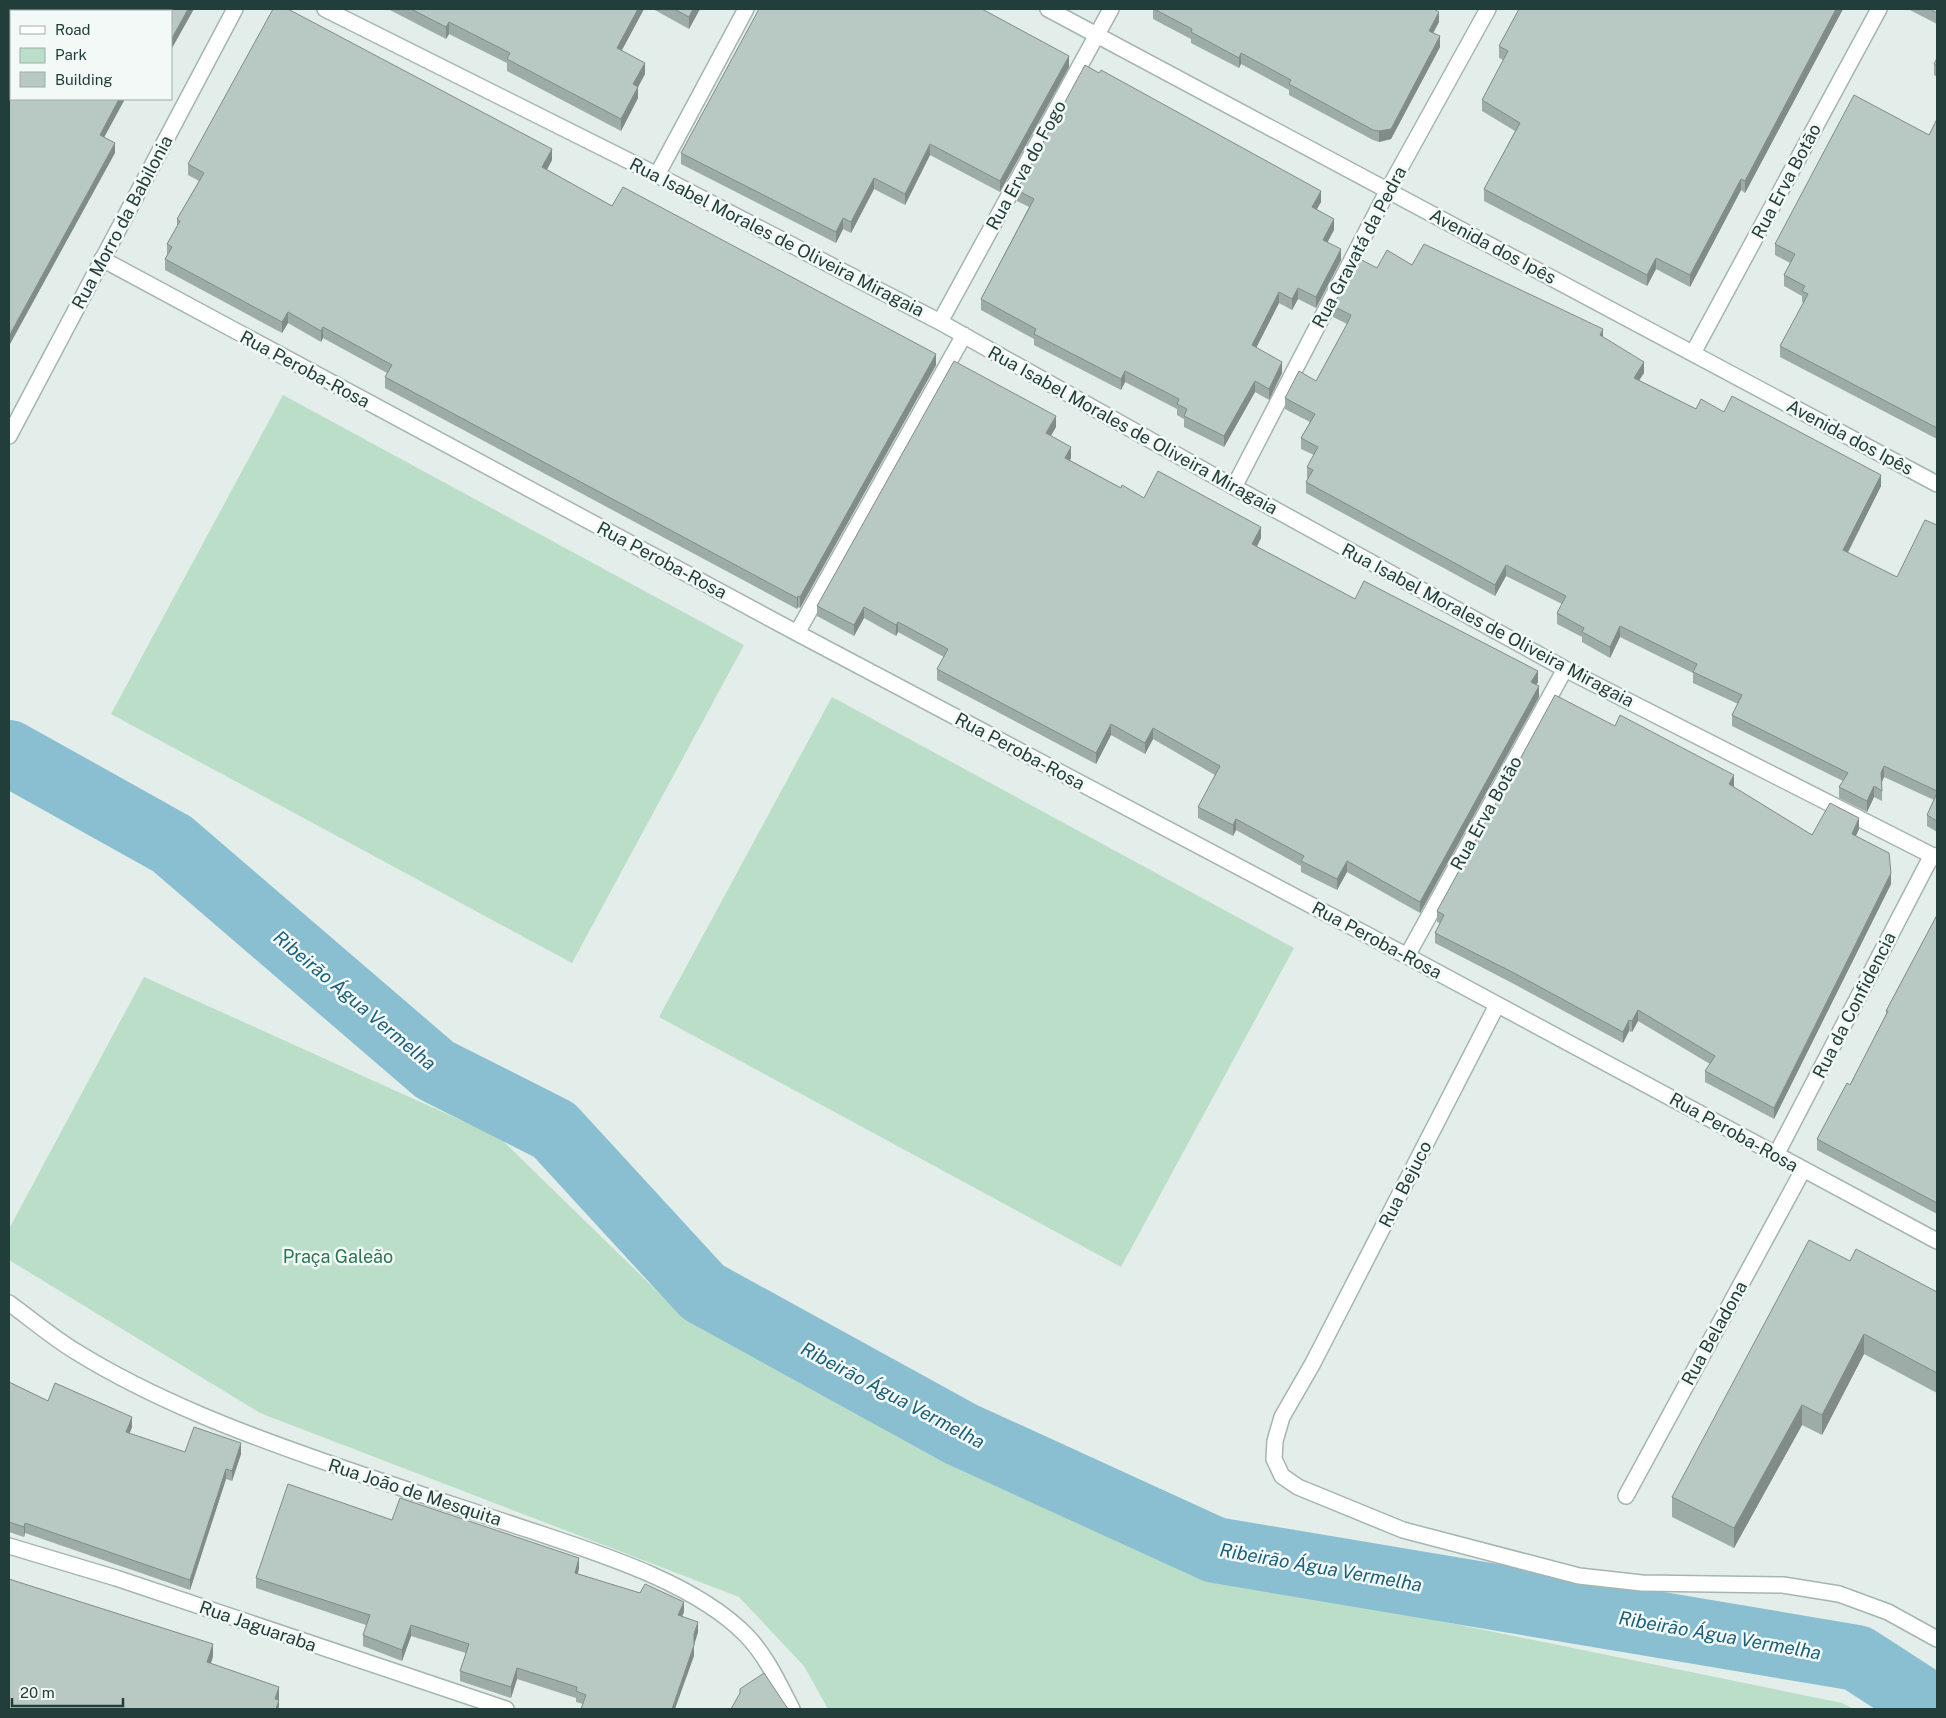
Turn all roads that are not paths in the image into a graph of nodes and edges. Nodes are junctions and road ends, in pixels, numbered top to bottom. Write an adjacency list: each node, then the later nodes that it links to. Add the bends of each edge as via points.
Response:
1 (235, 9): 11 (street, Rua Morro da Babilonia)
2 (746, 9): 9 (street)
3 (1048, 9): 8 (street, Avenida dos Ipês)
4 (1111, 9): 8 (street, Rua Erva do Fogo)
5 (1488, 9): 10 (street, Rua Gravatá da Pedra)
6 (1879, 9): 14 (street, Rua Erva Botão)
7 (332, 10): 9 (street, Rua Isabel Morales de Oliveira Miragaia)
8 (1097, 34): 10 (street, Avenida dos Ipês); 12 (street, Rua Erva do Fogo)
9 (657, 175): 12 (street, Rua Isabel Morales de Oliveira Miragaia)
10 (1388, 190): 14 (street, Avenida dos Ipês); 17 (street, Rua Gravatá da Pedra)
11 (102, 259): 15 (street, Rua Morro da Babilonia); 18 (street, Rua Peroba-Rosa)
12 (940, 322): 13 (street, Rua Isabel Morales de Oliveira Miragaia)
13 (964, 335): 17 (street, Rua Isabel Morales de Oliveira Miragaia); 18 (street)
14 (1693, 353): 16 (street, Avenida dos Ipês)
15 (9, 436)
16 (1937, 484)
17 (1234, 487): 19 (street, Rua Isabel Morales de Oliveira Miragaia)
18 (797, 633): 21 (street, Rua Peroba-Rosa)
19 (1565, 669): 20 (street, Rua Isabel Morales de Oliveira Miragaia); 21 (street, Rua Erva Botão)
20 (1935, 857): 23 (street, Rua da Confidencia)
21 (1407, 956): 22 (street, Rua Peroba-Rosa)
22 (1497, 1005): 23 (street, Rua Peroba-Rosa); 29 (street, Rua Bejuco, via 1313,1363 1282,1417 1274,1459 1282,1476 1298,1487 1403,1530 1579,1576 1642,1584 1783,1585 1839,1594 1888,1612)
23 (1776, 1155): 24 (street, Rua Peroba-Rosa)
24 (1803, 1170): 25 (street, Rua Peroba-Rosa); 27 (street, Rua Beladona)
25 (1937, 1241)
26 (9, 1304): 31 (street, Rua João de Mesquita, via 75,1351 146,1390 220,1422 331,1464 578,1546 671,1583 718,1612 748,1636 774,1672)
27 (1626, 1496)
28 (9, 1546): 30 (street, Rua Jaguaraba, via 116,1578)
29 (1937, 1639)
30 (506, 1709)
31 (792, 1709)

